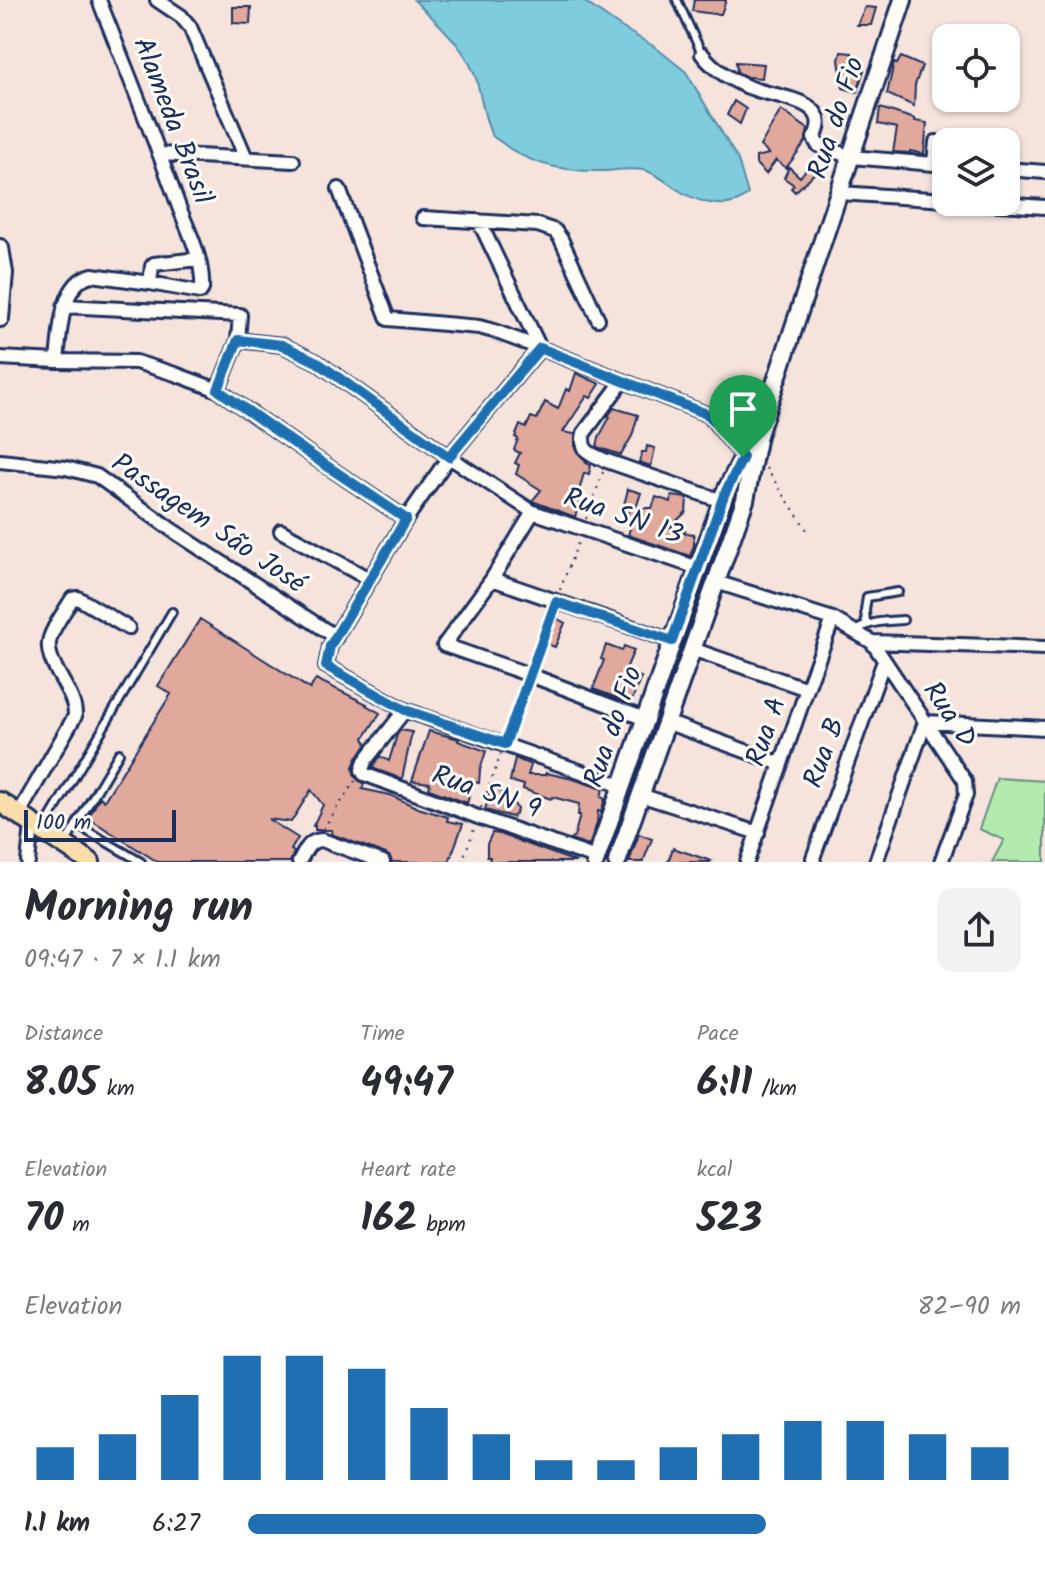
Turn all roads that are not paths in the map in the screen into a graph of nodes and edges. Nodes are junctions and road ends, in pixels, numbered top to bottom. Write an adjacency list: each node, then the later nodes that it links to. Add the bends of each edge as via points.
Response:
1 (99, 0): 6 (street, Alameda Brasil)
2 (157, 0): 8 (street, via 190,27)
3 (677, 0): 5 (lane)
4 (903, 0): 7 (street, Rua do Fio)
5 (702, 54): 7 (street, via 738,82 809,107 819,116 815,142)
6 (160, 154): 8 (street); 21 (street, Alameda Brasil)
7 (851, 157): 10 (street); 14 (street, Rua do Fio)
8 (246, 158): 9 (street)
9 (293, 161)
10 (932, 163)
11 (1020, 170): 12 (street)
12 (1045, 172)
13 (339, 189): 27 (street, via 388,319 479,327)
14 (840, 193): 15 (street); 34 (street, Rua do Fio, via 758,435)
15 (932, 199)
16 (1020, 205): 17 (street)
17 (1045, 207)
18 (423, 218): 19 (street)
19 (479, 221): 25 (street, via 555,231); 27 (street)
20 (0, 248): 24 (street)
21 (198, 259): 22 (street, via 154,264); 22 (street, via 201,291)
22 (150, 283): 23 (street, via 84,277)
23 (64, 306): 26 (street, via 240,315); 29 (street)
24 (0, 318)
25 (598, 319)
26 (238, 340): 31 (street); 32 (street, Rua SN 13, via 282,345 317,362)
27 (540, 348): 30 (street); 32 (street)
28 (0, 358): 29 (street)
29 (57, 361): 31 (street, via 136,362)
30 (622, 382): 34 (street, via 709,415); 35 (street, via 584,433 584,448)
31 (218, 390): 37 (street)
32 (449, 457): 36 (street, Rua SN 13); 37 (street)
33 (0, 461): 49 (street, Passagem São José, via 97,476)
34 (754, 463): 35 (street, Rua do Fio); 42 (street, Rua do Fio)
35 (722, 501): 39 (street, Rua do Fio)
36 (533, 512): 39 (street, Rua SN 13); 41 (street)
37 (406, 519): 40 (street)
38 (281, 531): 40 (street)
39 (698, 568): 50 (street, Rua do Fio)
40 (369, 579): 49 (street)
41 (492, 579): 50 (street); 57 (street, via 444,645)
42 (716, 582): 45 (street); 53 (street, Rua do Fio)
43 (898, 592): 47 (lane, via 867,597)
44 (172, 612): 68 (lane)
45 (833, 619): 47 (street, Rua D); 55 (street, Rua A)
46 (903, 620): 47 (lane)
47 (861, 627): 51 (street, Rua D)
48 (128, 628): 68 (street, via 78,598 72,599 50,636 49,651 75,716)
49 (336, 637): 56 (street, via 326,666)
50 (672, 641): 57 (street, Rua do Fio)
51 (872, 642): 52 (street); 54 (street, Rua D)
52 (1045, 648)
53 (692, 649): 55 (street); 58 (street, Rua do Fio)
54 (884, 661): 59 (street, Rua D); 82 (street, Rua B)
55 (807, 689): 62 (street, Rua A)
56 (405, 710): 63 (street); 74 (street, Rua SN 9, via 365,761 362,770 367,776)
57 (645, 719): 63 (street, Rua do Fio)
58 (666, 722): 62 (street); 64 (street, Rua do Fio)
59 (925, 722): 60 (street); 83 (street); 84 (street, Rua D, via 967,786)
60 (1045, 728)
61 (119, 753): 69 (lane)
62 (781, 764): 71 (street, Rua A)
63 (622, 786): 66 (street, Rua do Fio)
64 (640, 795): 67 (street, Rua do Fio); 71 (street)
65 (0, 802): 68 (main road)
66 (614, 808): 67 (street, via 622,816); 70 (street, Rua do Fio)
67 (633, 816): 72 (street, Rua do Fio)
68 (31, 824): 73 (main road); 75 (street)
69 (77, 825): 73 (lane); 77 (lane)
70 (606, 829): 72 (street); 74 (street, Rua do Fio)
71 (758, 833): 81 (street, Rua A)
72 (626, 837): 80 (street, Rua do Fio)
73 (64, 845): 76 (main road)
74 (596, 860)
75 (28, 862)
76 (90, 862)
77 (141, 862)
78 (299, 862): 79 (street, via 315,840)
79 (383, 862)
80 (617, 862)
81 (747, 862)
82 (814, 862)
83 (876, 862)
84 (941, 862)

